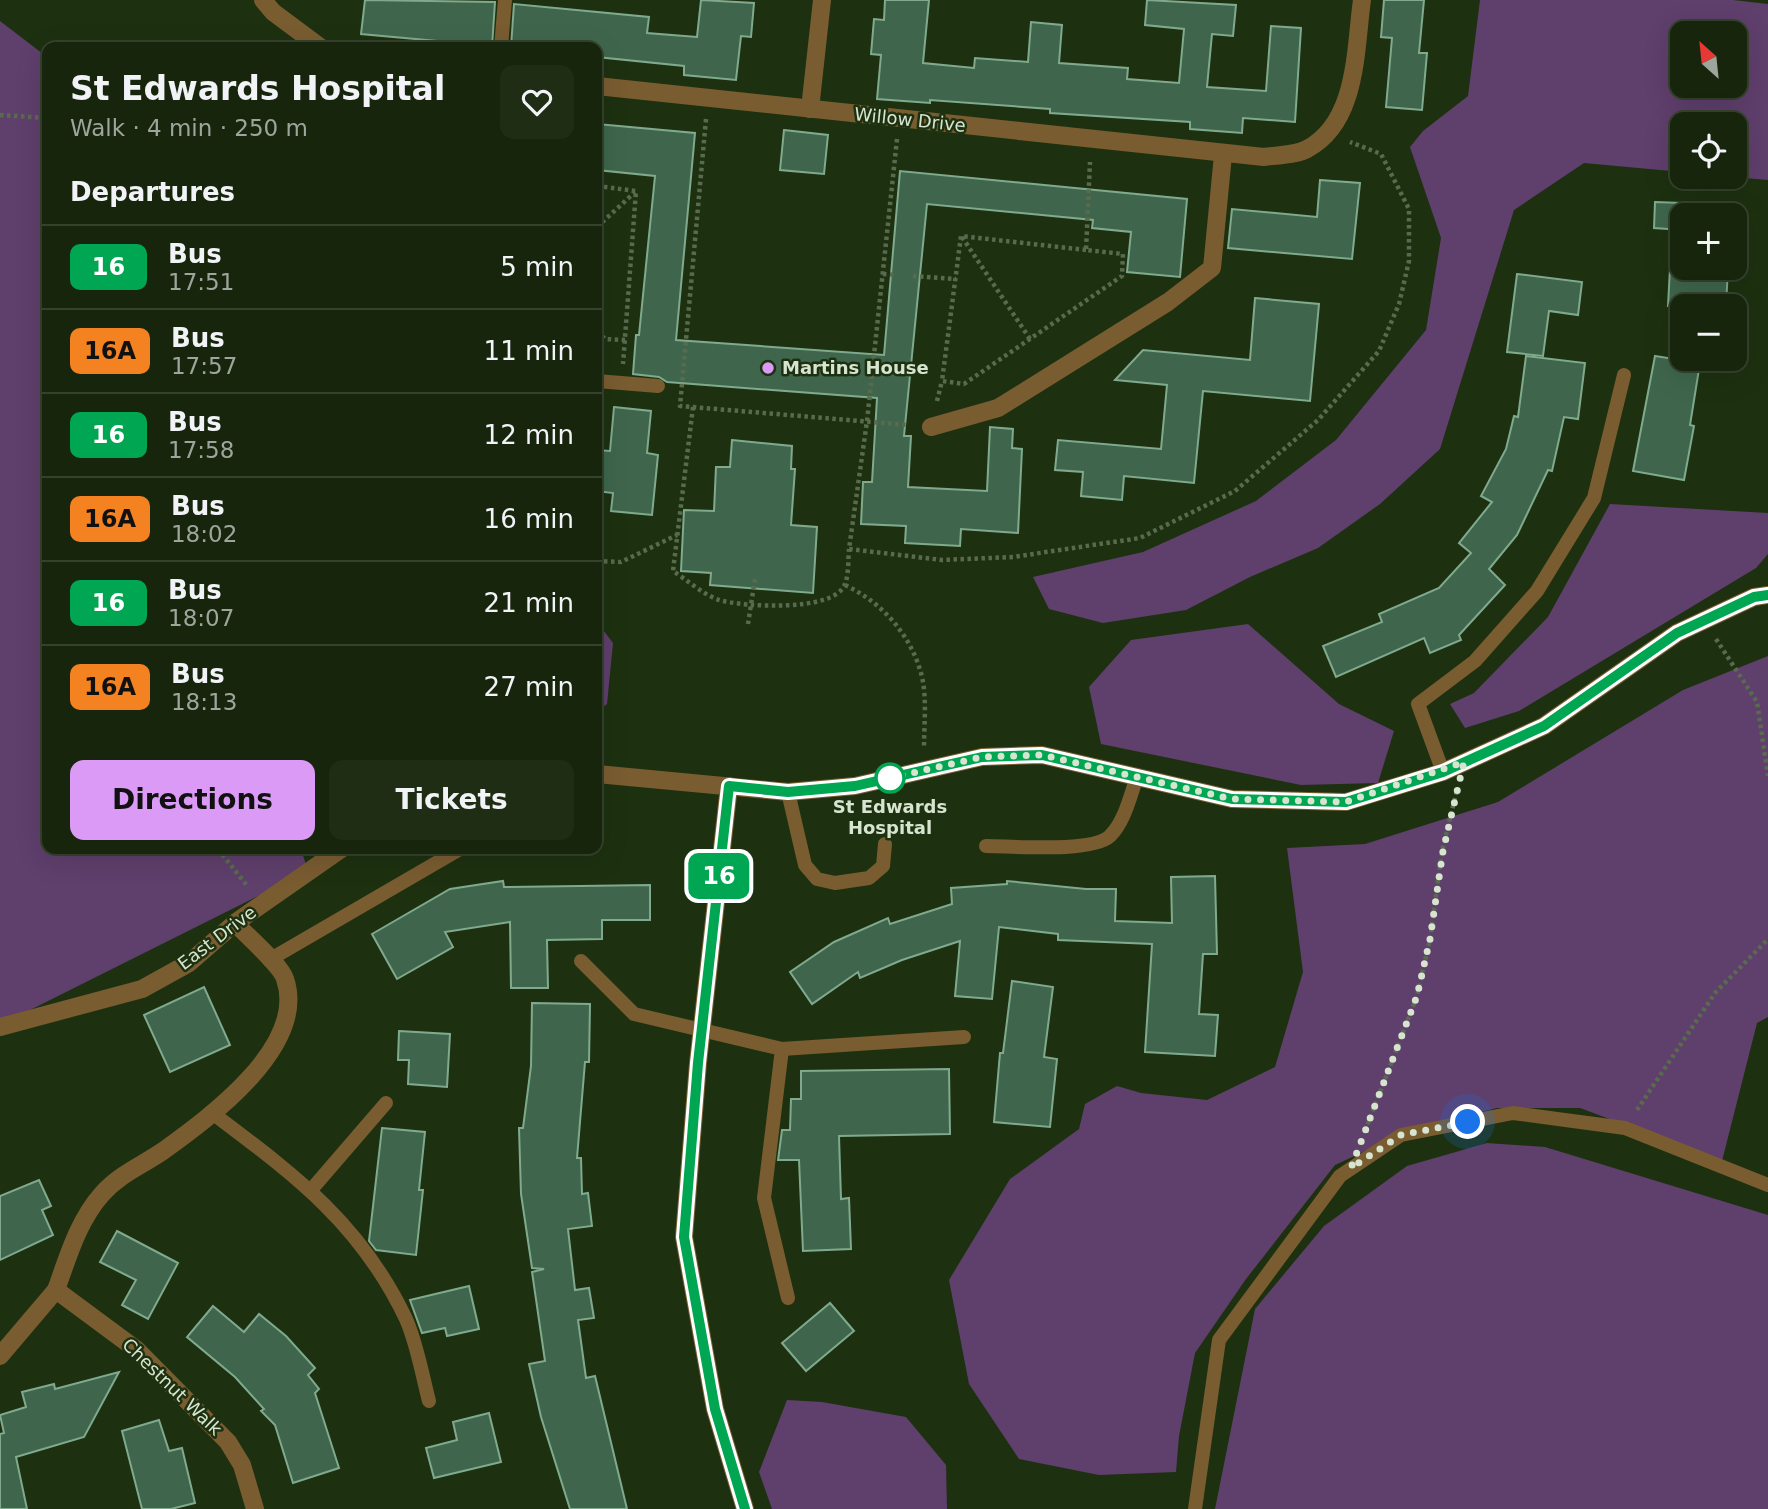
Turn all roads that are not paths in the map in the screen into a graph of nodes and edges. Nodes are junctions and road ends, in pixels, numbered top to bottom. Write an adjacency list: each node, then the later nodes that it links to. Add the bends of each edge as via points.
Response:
1 (263, 0): 5 (street)
2 (505, 0): 6 (lane)
3 (822, 0): 8 (street)
4 (1362, 0): 9 (street, Willow Drive, via 1347,100 1329,134 1306,150 1264,158)
5 (313, 42)
6 (501, 42)
7 (602, 87): 8 (street, Willow Drive)
8 (810, 109): 9 (street, Willow Drive)
9 (1223, 155): 13 (street, via 1212,268 1168,302 998,408)
10 (1624, 375): 15 (lane, via 1594,498 1537,591 1475,661 1418,704)
11 (602, 381): 12 (lane)
12 (658, 386)
13 (931, 428)
14 (1768, 595): 15 (street, via 1754,597 1677,633 1544,726)
15 (1443, 772): 17 (street, via 1346,802 1232,799)
16 (602, 774): 18 (street)
17 (1137, 777): 19 (street, via 1042,755 982,757 855,786); 21 (lane, via 1120,823 1108,838 1087,845)
18 (729, 786): 19 (street); 28 (street)
19 (788, 792): 20 (lane, via 805,865 817,879 835,883 869,878 883,866)
20 (885, 844)
21 (986, 846)
22 (334, 854): 24 (street, East Drive)
23 (451, 854): 25 (lane)
24 (235, 923): 25 (street); 27 (street, East Drive, via 189,963 142,989)
25 (269, 960): 32 (street, via 285,977 289,1019 263,1066)
26 (581, 961): 28 (lane, via 634,1014)
27 (0, 1027)
28 (702, 1028): 30 (lane); 40 (street, via 684,1237 715,1409)
29 (964, 1037): 30 (lane)
30 (782, 1049): 36 (lane, via 764,1198)
31 (386, 1103): 34 (lane)
32 (211, 1112): 34 (lane); 35 (street, via 159,1154 127,1170 101,1195 80,1225)
33 (1768, 1185): 41 (lane, via 1625,1128 1513,1113 1401,1135 1332,1186 1219,1340)
34 (311, 1190): 38 (lane, via 369,1253 407,1321)
35 (55, 1290): 37 (street); 39 (street, Chestnut Walk, via 137,1350 228,1442 242,1465)
36 (788, 1298)
37 (0, 1356)
38 (429, 1401)
39 (255, 1509)
40 (745, 1509)
41 (1195, 1509)

